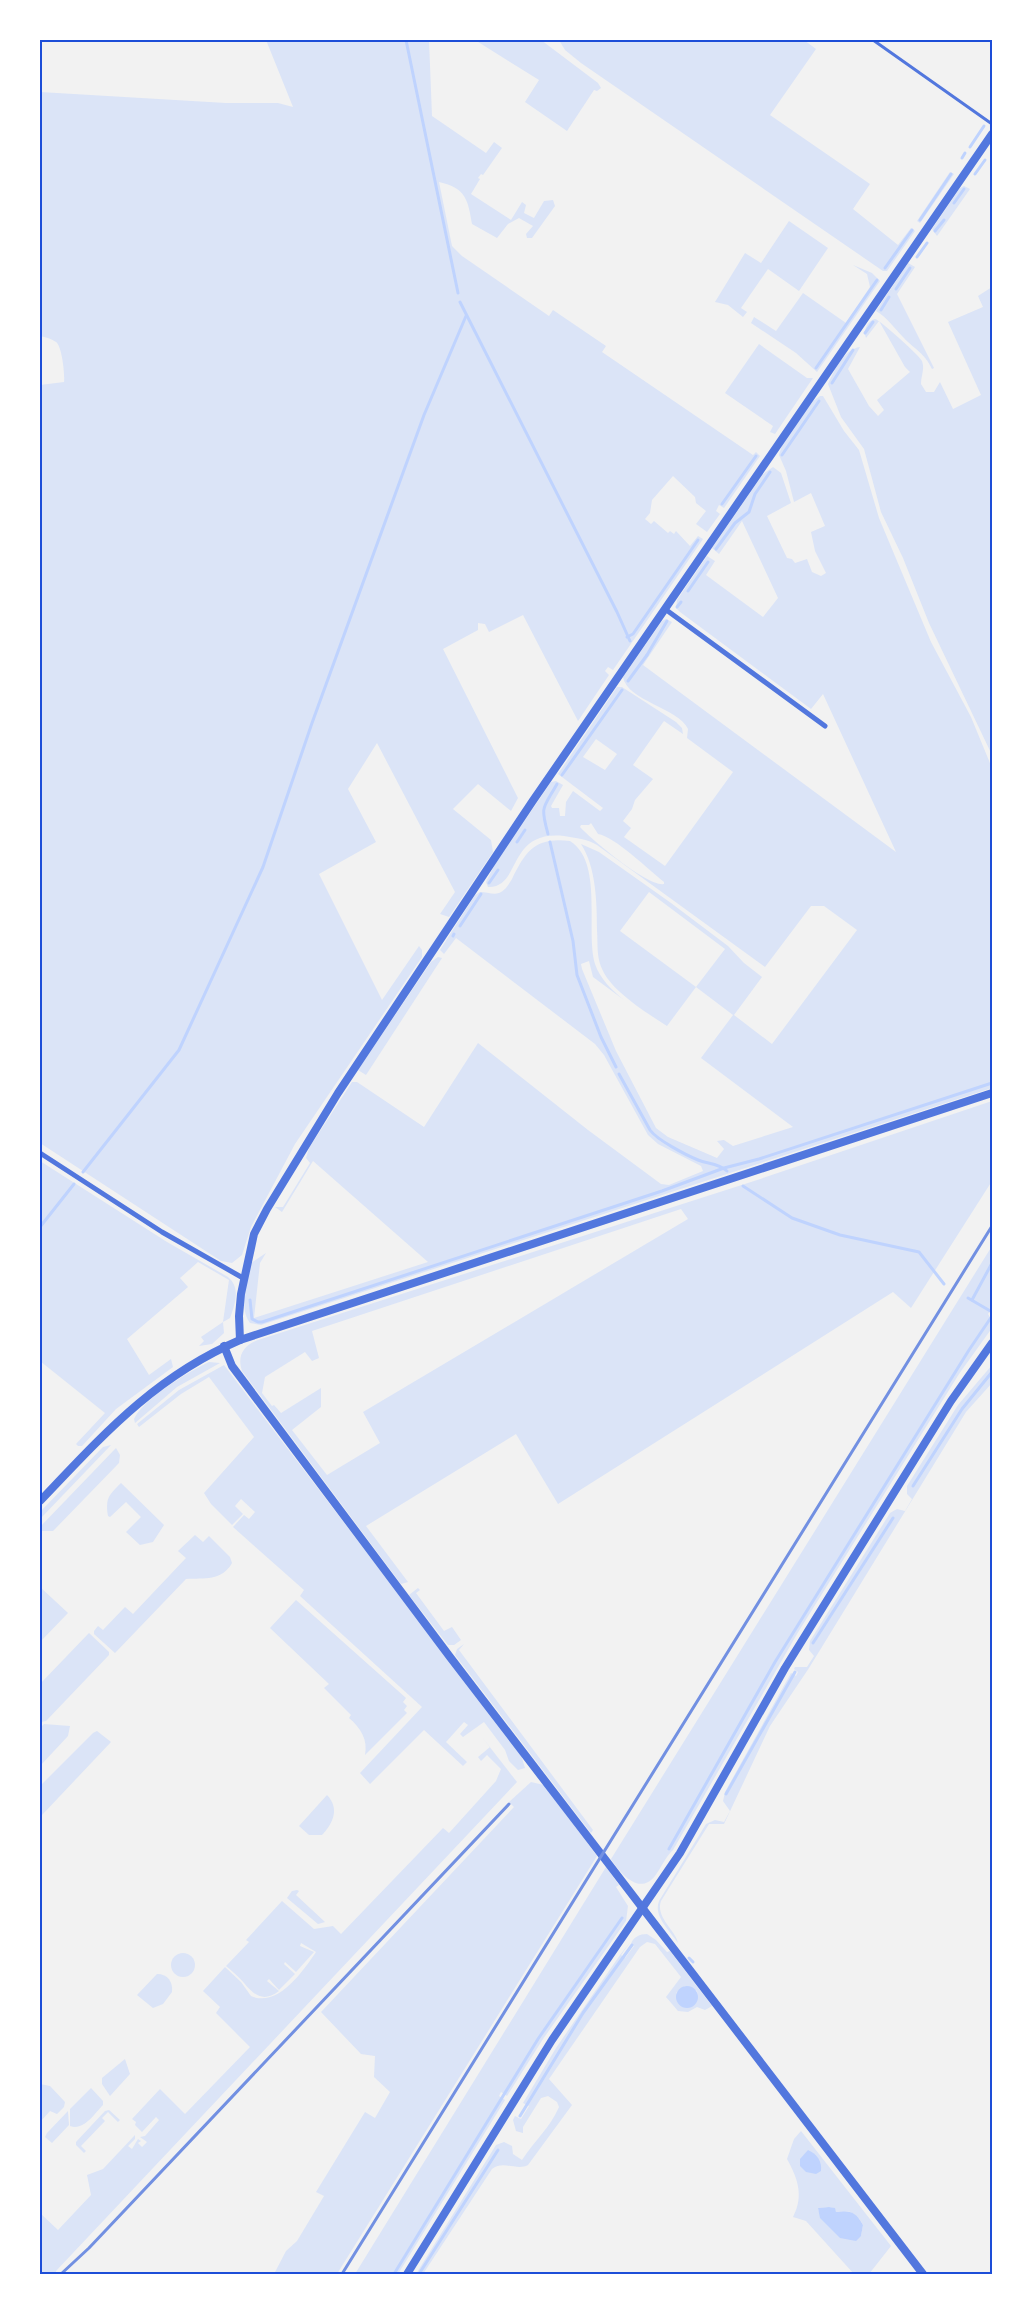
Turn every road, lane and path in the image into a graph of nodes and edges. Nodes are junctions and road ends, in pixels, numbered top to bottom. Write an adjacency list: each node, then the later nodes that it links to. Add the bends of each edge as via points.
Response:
1 (873, 40): 2 (lane)
2 (992, 124)
3 (992, 134): 4 (street)
4 (665, 609): 5 (street); 8 (street, via 474,888 324,1116 261,1219)
5 (824, 726)
6 (992, 1093): 9 (street)
7 (40, 1153): 8 (street, via 162,1232)
8 (243, 1278): 9 (street)
9 (240, 1340): 11 (street)
10 (992, 1343): 13 (street, via 951,1401 803,1638 700,1820)
11 (224, 1346): 12 (street, via 180,1370 127,1412); 13 (street, via 232,1366)
12 (40, 1501)
13 (643, 1908): 14 (street, via 552,2040); 15 (street)
14 (407, 2274)
15 (923, 2274)

